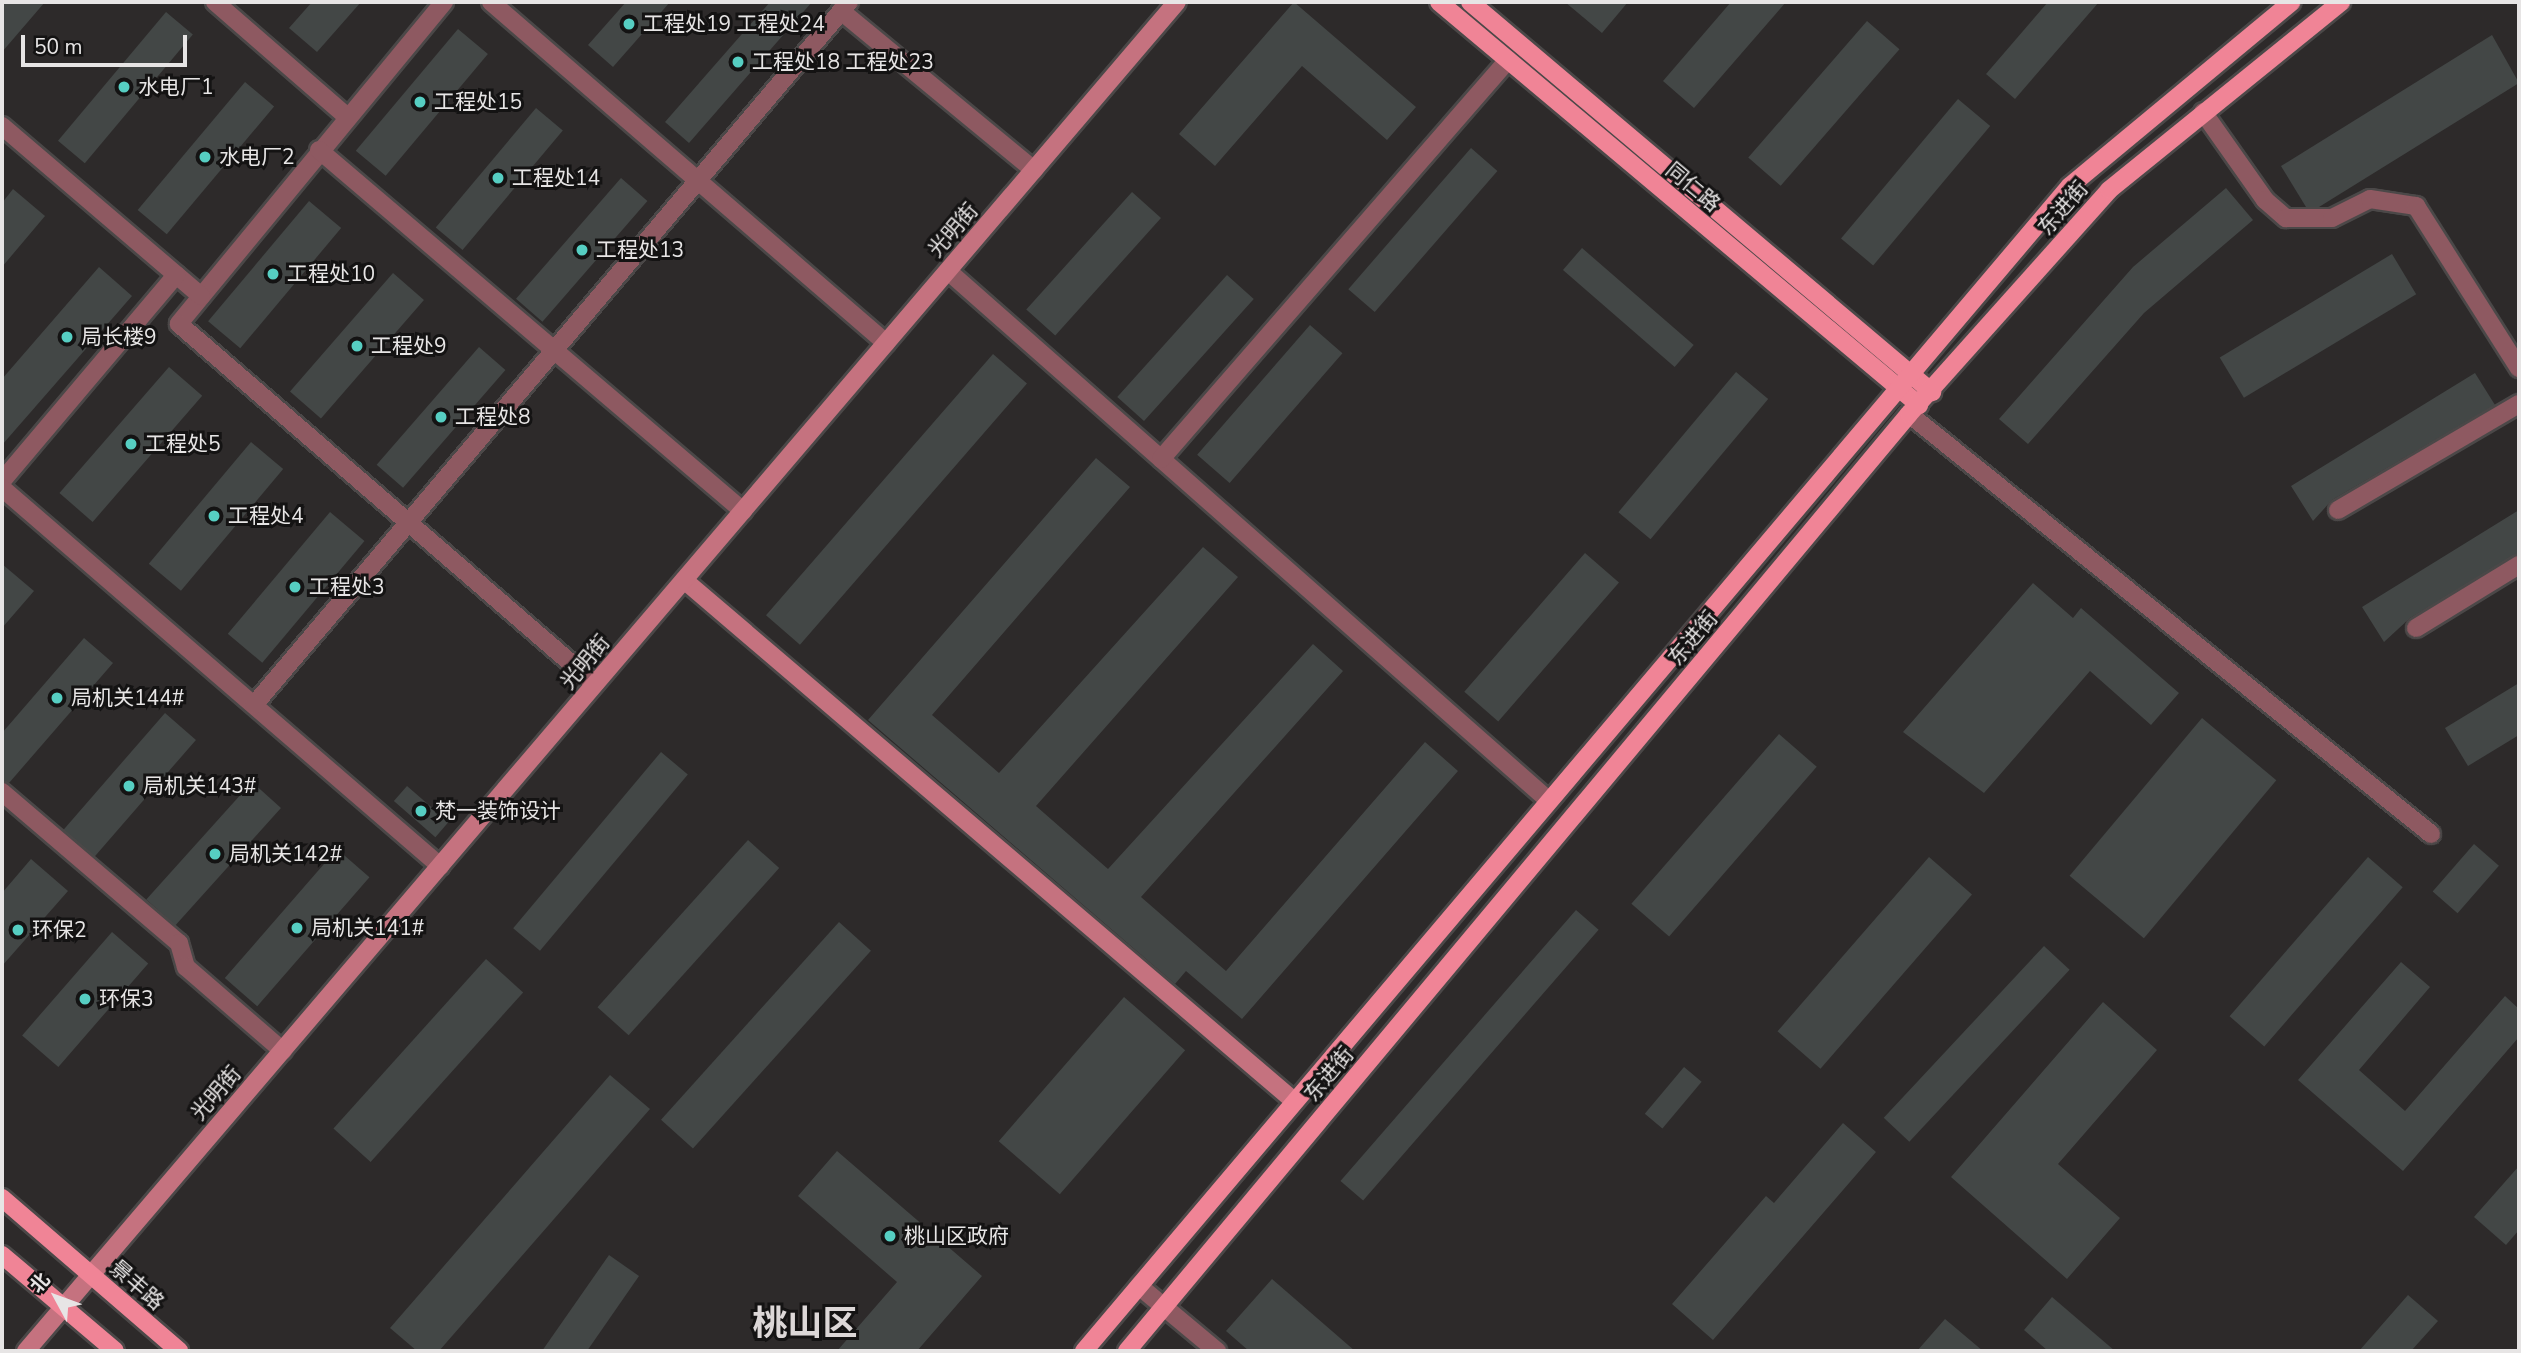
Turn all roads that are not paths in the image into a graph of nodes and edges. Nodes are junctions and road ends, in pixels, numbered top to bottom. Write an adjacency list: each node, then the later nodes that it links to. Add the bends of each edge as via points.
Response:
1 (215, 2): 13 (street)
2 (444, 2): 13 (street)
3 (491, 2): 17 (street)
4 (1177, 2): 16 (main road, 光明街)
5 (1439, 2): 10 (main road, 同仁路)
6 (1470, 2): 24 (main road, 同仁路)
7 (2292, 2): 24 (main road, 东进街, via 2070,186)
8 (2341, 2): 12 (main road, 东进街)
9 (845, 6): 16 (street); 17 (street)
10 (1458, 8): 11 (main road, 同仁路)
11 (1508, 60): 24 (main road, 同仁路); 27 (street)
12 (2203, 112): 23 (street, via 2265,200 2286,218 2332,218 2370,199 2416,206); 25 (main road, 东进街, via 2109,190)
13 (346, 116): 15 (street)
14 (2, 126): 19 (street)
15 (319, 150): 20 (street); 22 (street)
16 (1034, 170): 18 (main road, 光明街)
17 (695, 179): 21 (street); 22 (street)
18 (948, 271): 21 (main road, 光明街); 27 (street)
19 (176, 275): 20 (street); 28 (street)
20 (201, 296): 32 (street, via 180,324)
21 (886, 343): 30 (main road, 光明街)
22 (550, 351): 30 (street); 32 (street)
23 (2519, 368)
24 (1901, 381): 25 (main road, 同仁路); 39 (main road, 东进街)
25 (1920, 404): 40 (street); 49 (main road, 东进街)
26 (2519, 404): 31 (street)
27 (1161, 459): 39 (street)
28 (2, 481)
29 (2, 488): 37 (street)
30 (743, 510): 34 (main road, 光明街)
31 (2338, 510)
32 (406, 523): 36 (street); 37 (street)
33 (2519, 565): 35 (street)
34 (684, 580): 36 (main road, 光明街); 43 (main road)
35 (2416, 628)
36 (595, 684): 41 (main road, 光明街)
37 (254, 705): 41 (street)
38 (2, 792): 42 (street, via 179,943 186,967)
39 (1548, 800): 43 (main road, 东进街)
40 (2431, 834)
41 (440, 866): 42 (main road, 光明街)
42 (283, 1051): 46 (main road, 光明街)
43 (1294, 1101): 47 (main road, 东进街)
44 (2, 1198): 46 (main road, 景丰路)
45 (2, 1255): 48 (main road)
46 (90, 1275): 48 (main road, 光明街); 52 (main road, 景丰路)
47 (1139, 1286): 49 (street); 53 (main road, 东进街)
48 (64, 1307): 50 (main road, 光明街); 51 (main road)
49 (1164, 1307): 54 (main road, 东进街); 55 (street)
50 (26, 1351)
51 (115, 1351)
52 (179, 1351)
53 (1084, 1351)
54 (1127, 1351)
55 (1217, 1351)

